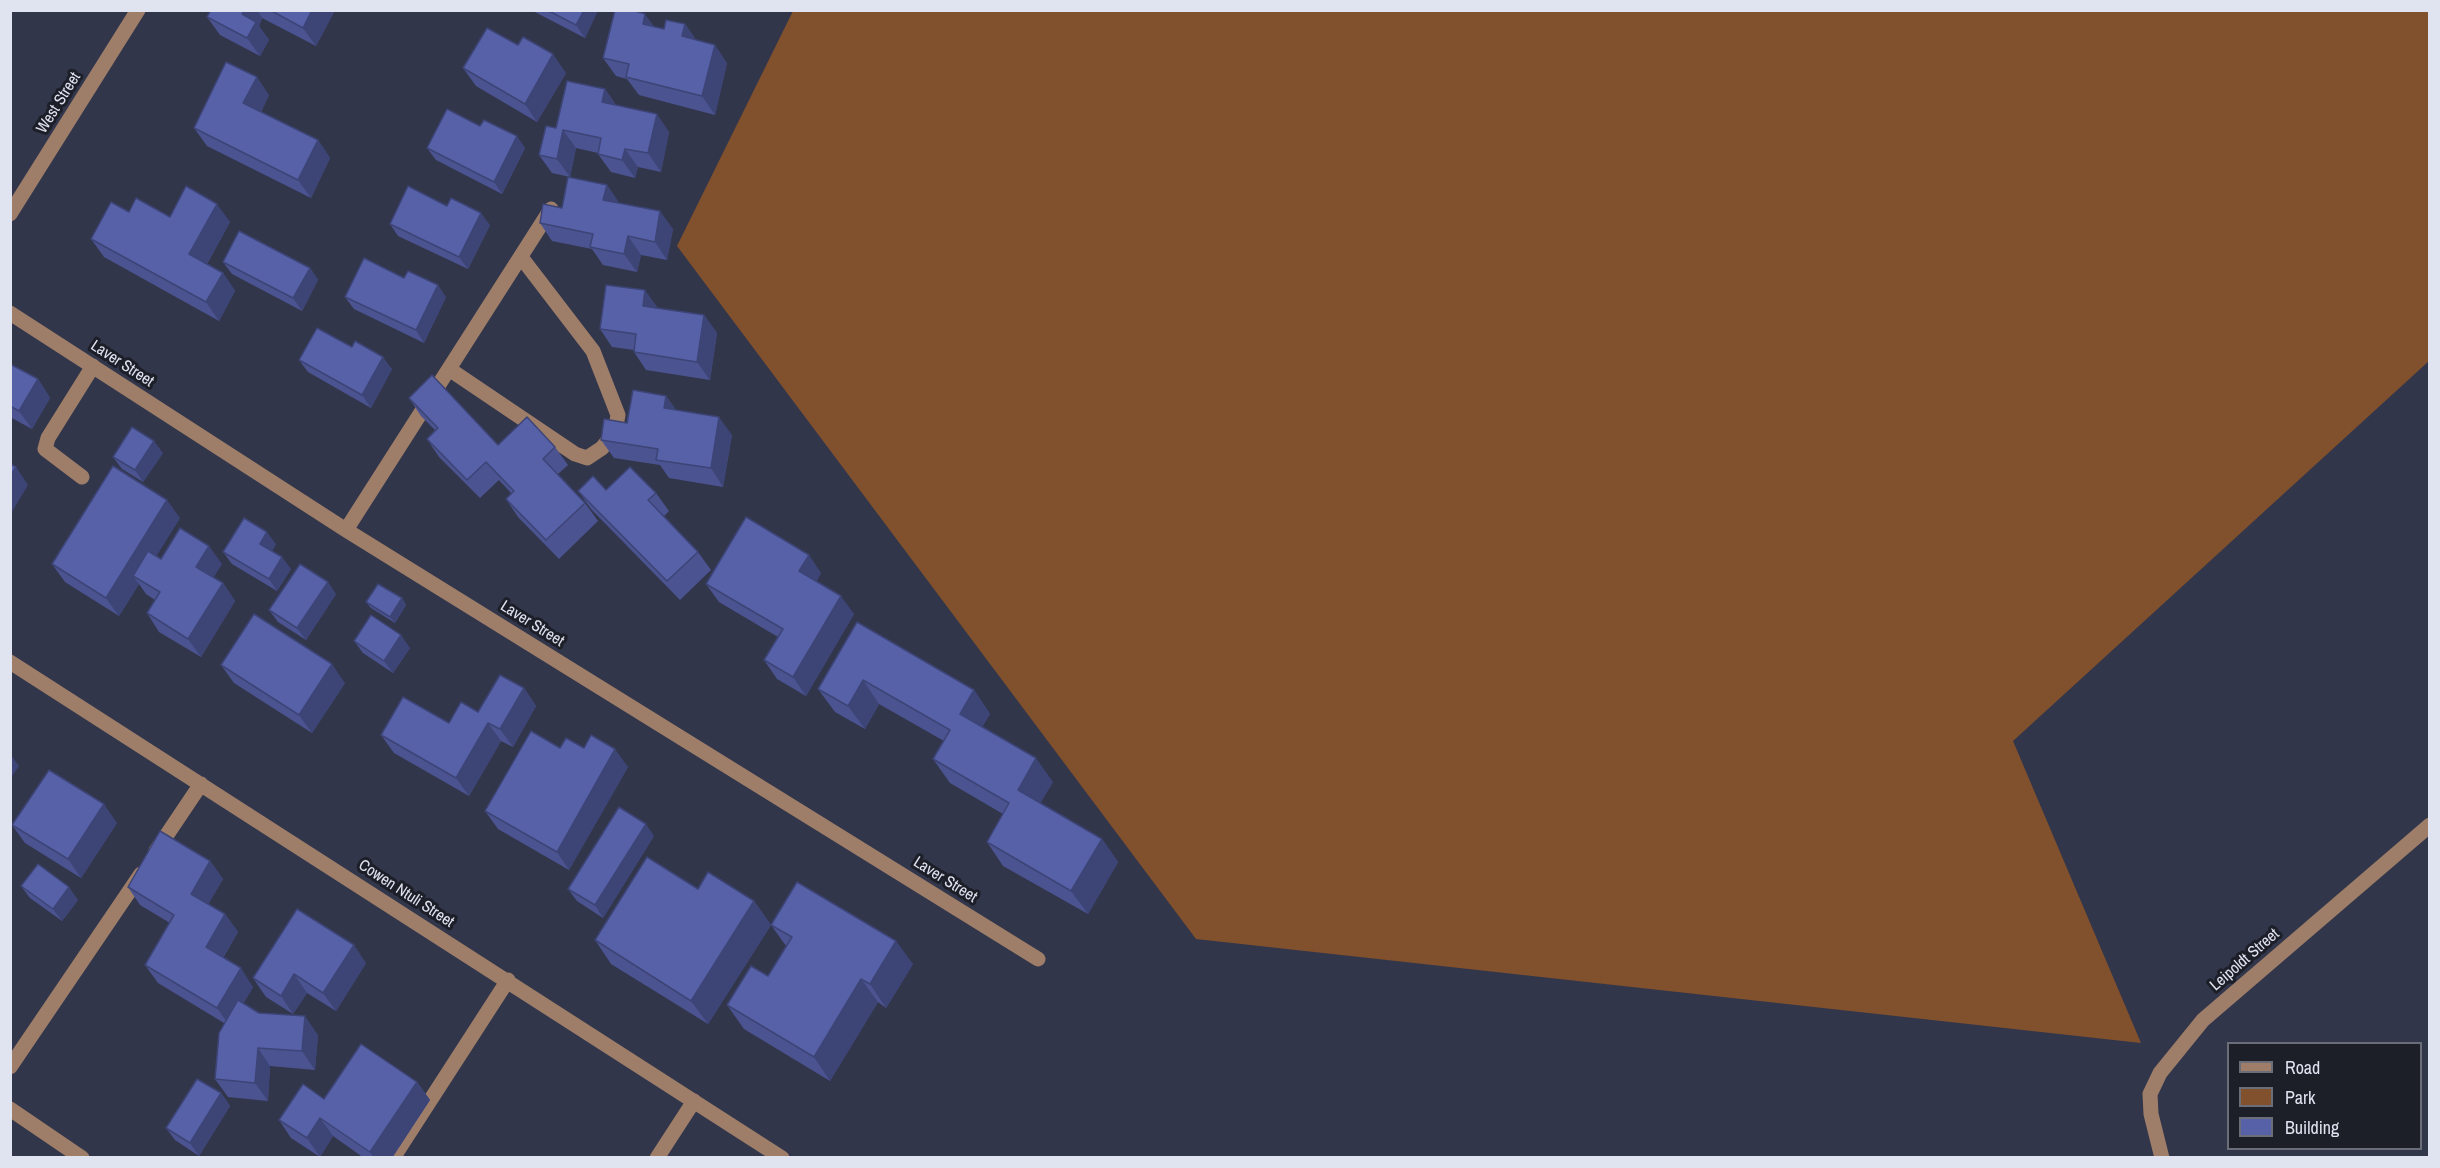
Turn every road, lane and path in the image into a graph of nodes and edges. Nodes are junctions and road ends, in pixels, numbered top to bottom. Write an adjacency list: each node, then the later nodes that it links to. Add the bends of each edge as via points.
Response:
1 (138, 10): 3 (street, West Street)
2 (553, 207): 4 (street)
3 (10, 214)
4 (521, 257): 7 (street); 7 (street, via 593,351 618,415 615,432 587,458 575,454)
5 (10, 313): 6 (street, Laver Street)
6 (93, 366): 8 (street, via 45,449); 9 (street, Laver Street)
7 (449, 369): 9 (street)
8 (82, 477)
9 (346, 530): 13 (street, Laver Street)
10 (10, 662): 11 (street, Cowen Ntuli Street)
11 (201, 784): 14 (street, Cowen Ntuli Street); 15 (street)
12 (2430, 825): 22 (street, Leipoldt Street, via 2203,1020 2160,1073 2150,1094)
13 (1038, 958)
14 (507, 980): 16 (street, Cowen Ntuli Street); 19 (street)
15 (10, 1067)
16 (694, 1101): 20 (street); 21 (street, Cowen Ntuli Street)
17 (10, 1109): 18 (street)
18 (82, 1158)
19 (393, 1158)
20 (657, 1158)
21 (782, 1158)
22 (2162, 1158)

